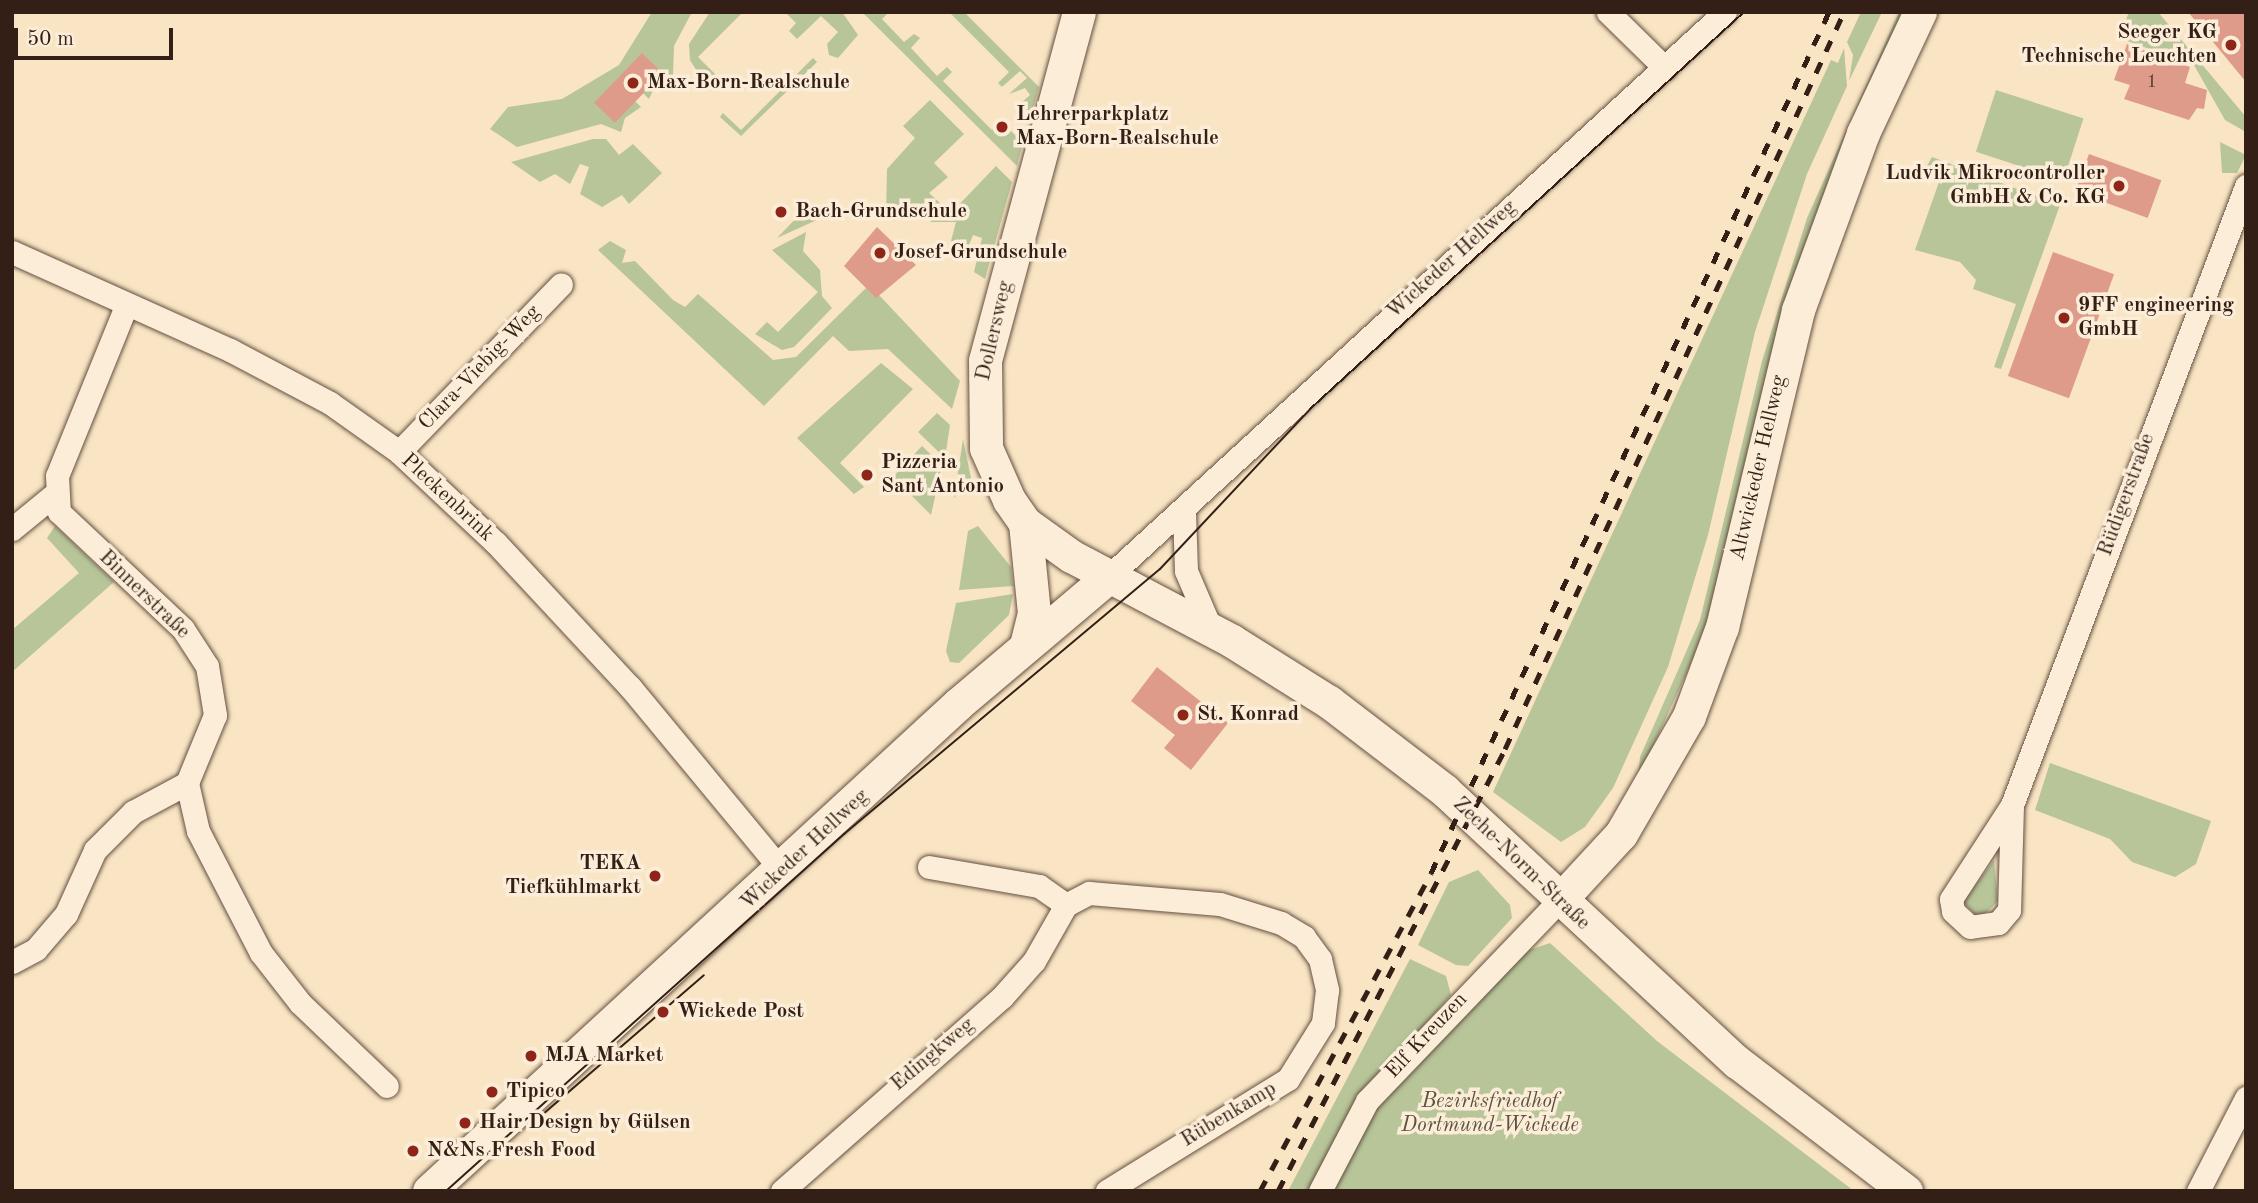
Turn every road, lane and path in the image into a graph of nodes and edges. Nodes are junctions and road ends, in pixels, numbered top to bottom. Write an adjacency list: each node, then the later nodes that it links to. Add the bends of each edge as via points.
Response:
1 (1079, 12): 13 (main road, Dollersweg, via 981,394 986,448)
2 (1608, 12): 5 (street)
3 (1725, 12): 5 (street, Wickeder Hellweg)
4 (1920, 12): 22 (main road, Altwickeder Hellweg, via 1863,133 1798,310 1722,627 1694,705 1621,834)
5 (1665, 68): 12 (street, Wickeder Hellweg, via 1270,425)
6 (2246, 186): 19 (street, Rüdigerstraße)
7 (12, 252): 9 (street, Pleckenbrink)
8 (561, 284): 10 (street, Clara-Viebig-Weg)
9 (126, 306): 10 (street, Pleckenbrink, via 319,397); 11 (street)
10 (398, 452): 21 (street, Pleckenbrink, via 496,543 630,687)
11 (56, 493): 14 (street); 18 (street, Binnerstraße, via 70,526 183,629 207,666 215,715)
12 (1184, 513): 15 (street, Wickeder Hellweg); 16 (street, via 1184,560)
13 (1025, 523): 15 (main road, Dollersweg); 17 (main road, Dollersweg, via 1034,613)
14 (12, 529)
15 (1107, 578): 16 (main road, Zeche-Norm-Straße); 17 (main road, Wickeder Hellweg)
16 (1210, 627): 22 (main road, Zeche-Norm-Straße, via 1329,702 1444,790)
17 (1026, 644): 21 (main road, Wickeder Hellweg)
18 (187, 783): 24 (street, via 134,812 95,850 66,914 36,949); 25 (street, via 198,831 261,953 300,1003)
19 (2012, 805): 19 (street, Rüdigerstraße, via 1951,898 1953,911 1970,927 1998,923 2008,910)
20 (929, 867): 23 (street, via 1040,886)
21 (783, 872): 27 (main road, Wickeder Hellweg)
22 (1560, 900): 30 (street, Elf Kreuzen, via 1367,1101); 31 (main road, Zeche-Norm-Straße, via 1737,1062)
23 (1066, 905): 28 (street, Edingkweg, via 1034,961 1002,997); 29 (street, Rübenkamp, via 1089,892 1197,901 1262,915 1304,937 1320,959 1327,990 1323,1023 1288,1079)
24 (12, 962)
25 (387, 1086)
26 (2246, 1098): 32 (street)
27 (429, 1191)
28 (782, 1191)
29 (1107, 1191)
30 (1320, 1191)
31 (1906, 1191)
32 (2197, 1191)

